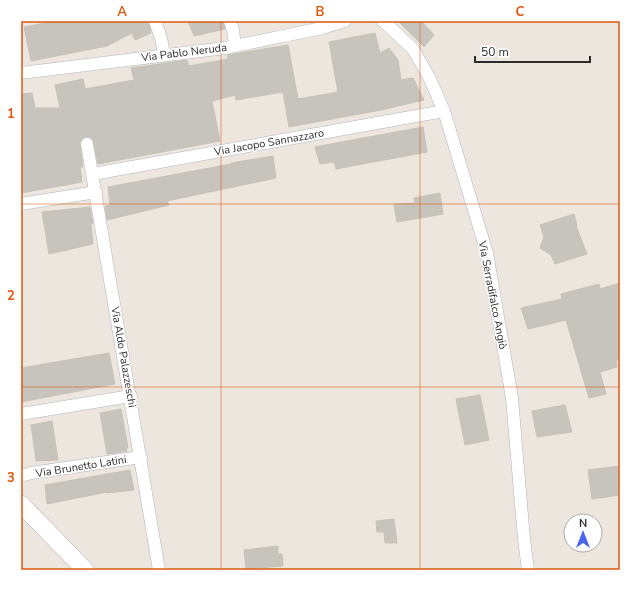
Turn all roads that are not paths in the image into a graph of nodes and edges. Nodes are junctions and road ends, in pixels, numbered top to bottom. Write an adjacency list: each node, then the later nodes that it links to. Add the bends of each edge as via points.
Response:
1 (155, 21): 6 (street)
2 (230, 21): 5 (street)
3 (345, 21): 5 (street, Via Pablo Neruda)
4 (382, 21): 8 (street, Via Serradifalco Angiò, via 412,49 429,77)
5 (235, 46): 6 (street, Via Pablo Neruda)
6 (164, 54): 7 (street, Via Pablo Neruda)
7 (22, 70)
8 (444, 111): 10 (street, Via Jacopo Sannazzaro); 20 (street, Via Serradifalco Angiò, via 487,253 512,398)
9 (87, 144): 10 (street, Via Aldo Palazzeschi)
10 (93, 174): 11 (street, Via Aldo Palazzeschi)
11 (96, 192): 12 (street); 13 (street, Via Aldo Palazzeschi)
12 (21, 204)
13 (131, 396): 14 (street); 15 (street, Via Aldo Palazzeschi)
14 (21, 414)
15 (140, 456): 16 (street, Via Brunetto Latini); 19 (street, Via Aldo Palazzeschi)
16 (21, 476)
17 (21, 504): 18 (street)
18 (85, 570)
19 (159, 570)
20 (528, 570)

